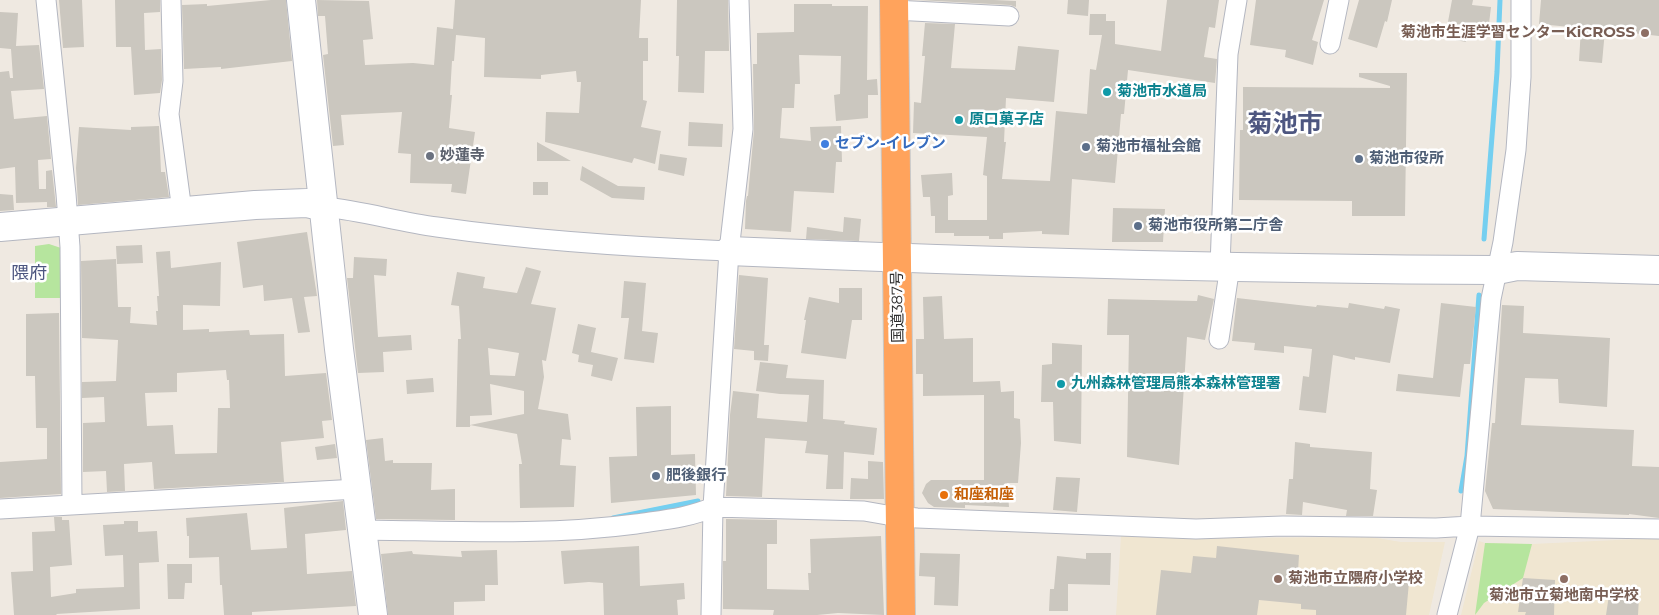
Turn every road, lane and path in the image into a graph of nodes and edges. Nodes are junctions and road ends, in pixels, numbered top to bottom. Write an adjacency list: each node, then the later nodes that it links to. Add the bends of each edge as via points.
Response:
1 (46, 0): 13 (street)
2 (171, 0): 12 (street, via 173,81 169,114)
3 (301, 0): 11 (street)
4 (739, 0): 15 (street, via 743,129)
5 (1236, 0): 17 (street, via 1228,54)
6 (1339, 0): 10 (street)
7 (1521, 0): 18 (street, via 1521,78 1516,150)
8 (894, 5): 9 (street); 16 (highway, 国道387号)
9 (1008, 16)
10 (1330, 44)
11 (324, 207): 12 (street, via 307,203); 15 (street, via 436,227 609,246); 21 (street)
12 (182, 210): 13 (street)
13 (68, 220): 14 (street); 22 (street)
14 (0, 227)
15 (729, 250): 16 (street); 23 (street)
16 (897, 258): 17 (street); 25 (highway, 国道387号)
17 (1225, 266): 18 (street); 20 (street)
18 (1497, 270): 19 (street, via 1517,266); 26 (street, via 1491,299)
19 (1659, 270)
20 (1219, 339)
21 (356, 489): 22 (street); 28 (street)
22 (72, 505): 24 (street)
23 (713, 507): 25 (street, via 864,511); 28 (street, via 668,520 588,530); 30 (street)
24 (0, 509)
25 (900, 516): 26 (street, via 1196,529); 31 (highway, 国道387号)
26 (1470, 526): 27 (street); 32 (street)
27 (1659, 529)
28 (363, 530): 29 (street)
29 (373, 615)
30 (711, 615)
31 (901, 615)
32 (1447, 615)

